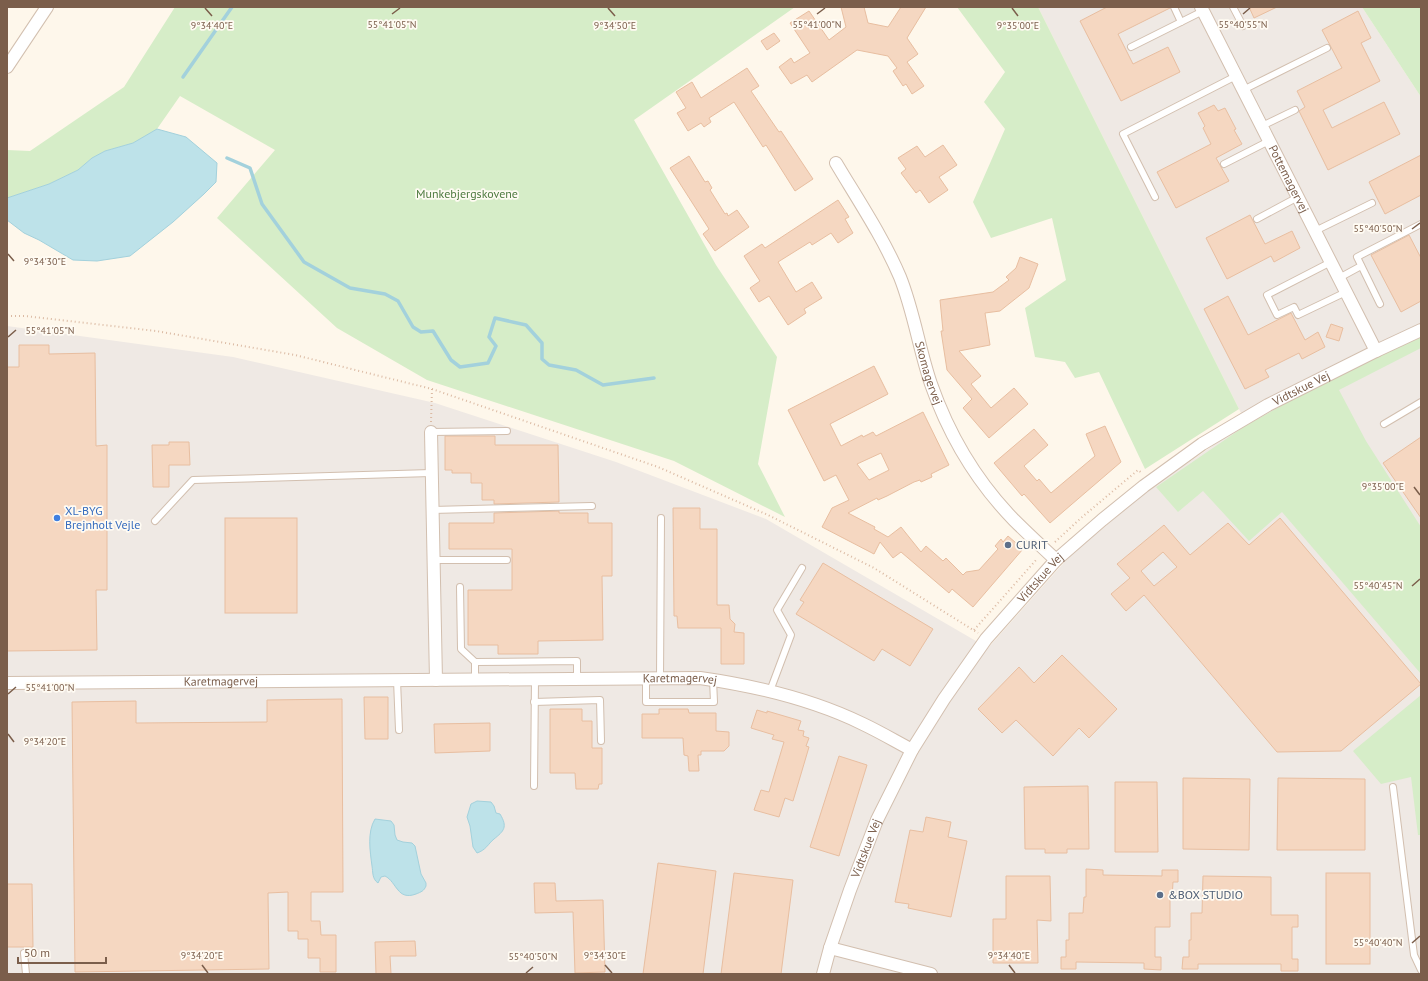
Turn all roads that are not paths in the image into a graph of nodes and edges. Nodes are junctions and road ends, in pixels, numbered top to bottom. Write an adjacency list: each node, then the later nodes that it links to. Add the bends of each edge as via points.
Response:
1 (47, 7): 9 (street)
2 (1174, 7): 5 (lane)
3 (1233, 7): 6 (lane)
4 (1202, 9): 5 (lane); 10 (street, Pottemagervej)
5 (1181, 22): 7 (lane)
6 (1243, 26)
7 (1131, 47)
8 (1328, 48): 11 (lane)
9 (7, 67)
10 (1236, 76): 11 (street, Pottemagervej); 17 (lane, via 1123,134)
11 (1243, 90): 13 (street, Pottemagervej)
12 (1295, 110): 13 (lane)
13 (1262, 126): 14 (street, Pottemagervej)
14 (1269, 141): 16 (lane); 18 (street, Pottemagervej)
15 (836, 164): 41 (street, Skomagervej, via 883,242 899,276 911,308 931,383 963,453 1014,520)
16 (1224, 164)
17 (1155, 197)
18 (1298, 197): 20 (lane); 22 (street, Pottemagervej)
19 (1372, 203): 22 (lane)
20 (1257, 219)
21 (1421, 224): 24 (lane, via 1357,256)
22 (1315, 231): 23 (street, Pottemagervej)
23 (1331, 262): 25 (street, Pottemagervej); 26 (lane, via 1267,295 1277,315 1294,307 1298,315)
24 (1361, 266): 25 (lane); 27 (lane)
25 (1339, 278): 26 (street, Pottemagervej)
26 (1346, 292): 29 (street, Pottemagervej)
27 (1380, 304)
28 (1421, 330): 29 (street, Vidtskue Vej)
29 (1376, 351): 41 (street, Vidtskue Vej, via 1268,405 1202,444 1144,486)
30 (1421, 402): 31 (lane)
31 (1384, 424)
32 (507, 431): 33 (lane)
33 (431, 432): 34 (street)
34 (431, 473): 36 (street); 38 (lane, via 193,480)
35 (592, 506): 36 (lane)
36 (432, 510): 39 (street)
37 (661, 518): 48 (lane)
38 (155, 521)
39 (433, 560): 40 (lane); 50 (street)
40 (507, 560)
41 (1056, 560): 58 (street, Vidtskue Vej, via 986,639)
42 (802, 568): 54 (lane, via 777,610 791,635)
43 (460, 587): 44 (lane, via 461,648)
44 (475, 662): 46 (lane, via 577,661); 51 (lane)
45 (535, 679): 46 (street, Karetmagervej); 51 (street, Karetmagervej); 55 (lane)
46 (577, 679): 47 (street, Karetmagervej)
47 (646, 679): 48 (street, Karetmagervej); 52 (lane, via 646,702 714,702)
48 (660, 679): 52 (street, Karetmagervej)
49 (398, 680): 50 (street, Karetmagervej); 53 (street, Karetmagervej); 56 (lane)
50 (436, 680): 51 (street, Karetmagervej)
51 (475, 680)
52 (713, 680): 54 (street, Karetmagervej)
53 (7, 683)
54 (770, 691): 58 (street, Karetmagervej, via 813,704 862,724)
55 (534, 702): 57 (lane, via 600,700); 59 (lane)
56 (399, 730)
57 (601, 741)
58 (912, 750): 61 (street, Vidtskue Vej, via 877,820)
59 (534, 786)
60 (1393, 787): 63 (lane, via 1414,955)
61 (830, 948): 64 (street); 66 (street, Vidtskue Vej)
62 (24, 953): 65 (lane)
63 (1421, 970)
64 (922, 973)
65 (26, 974)
66 (823, 974)

